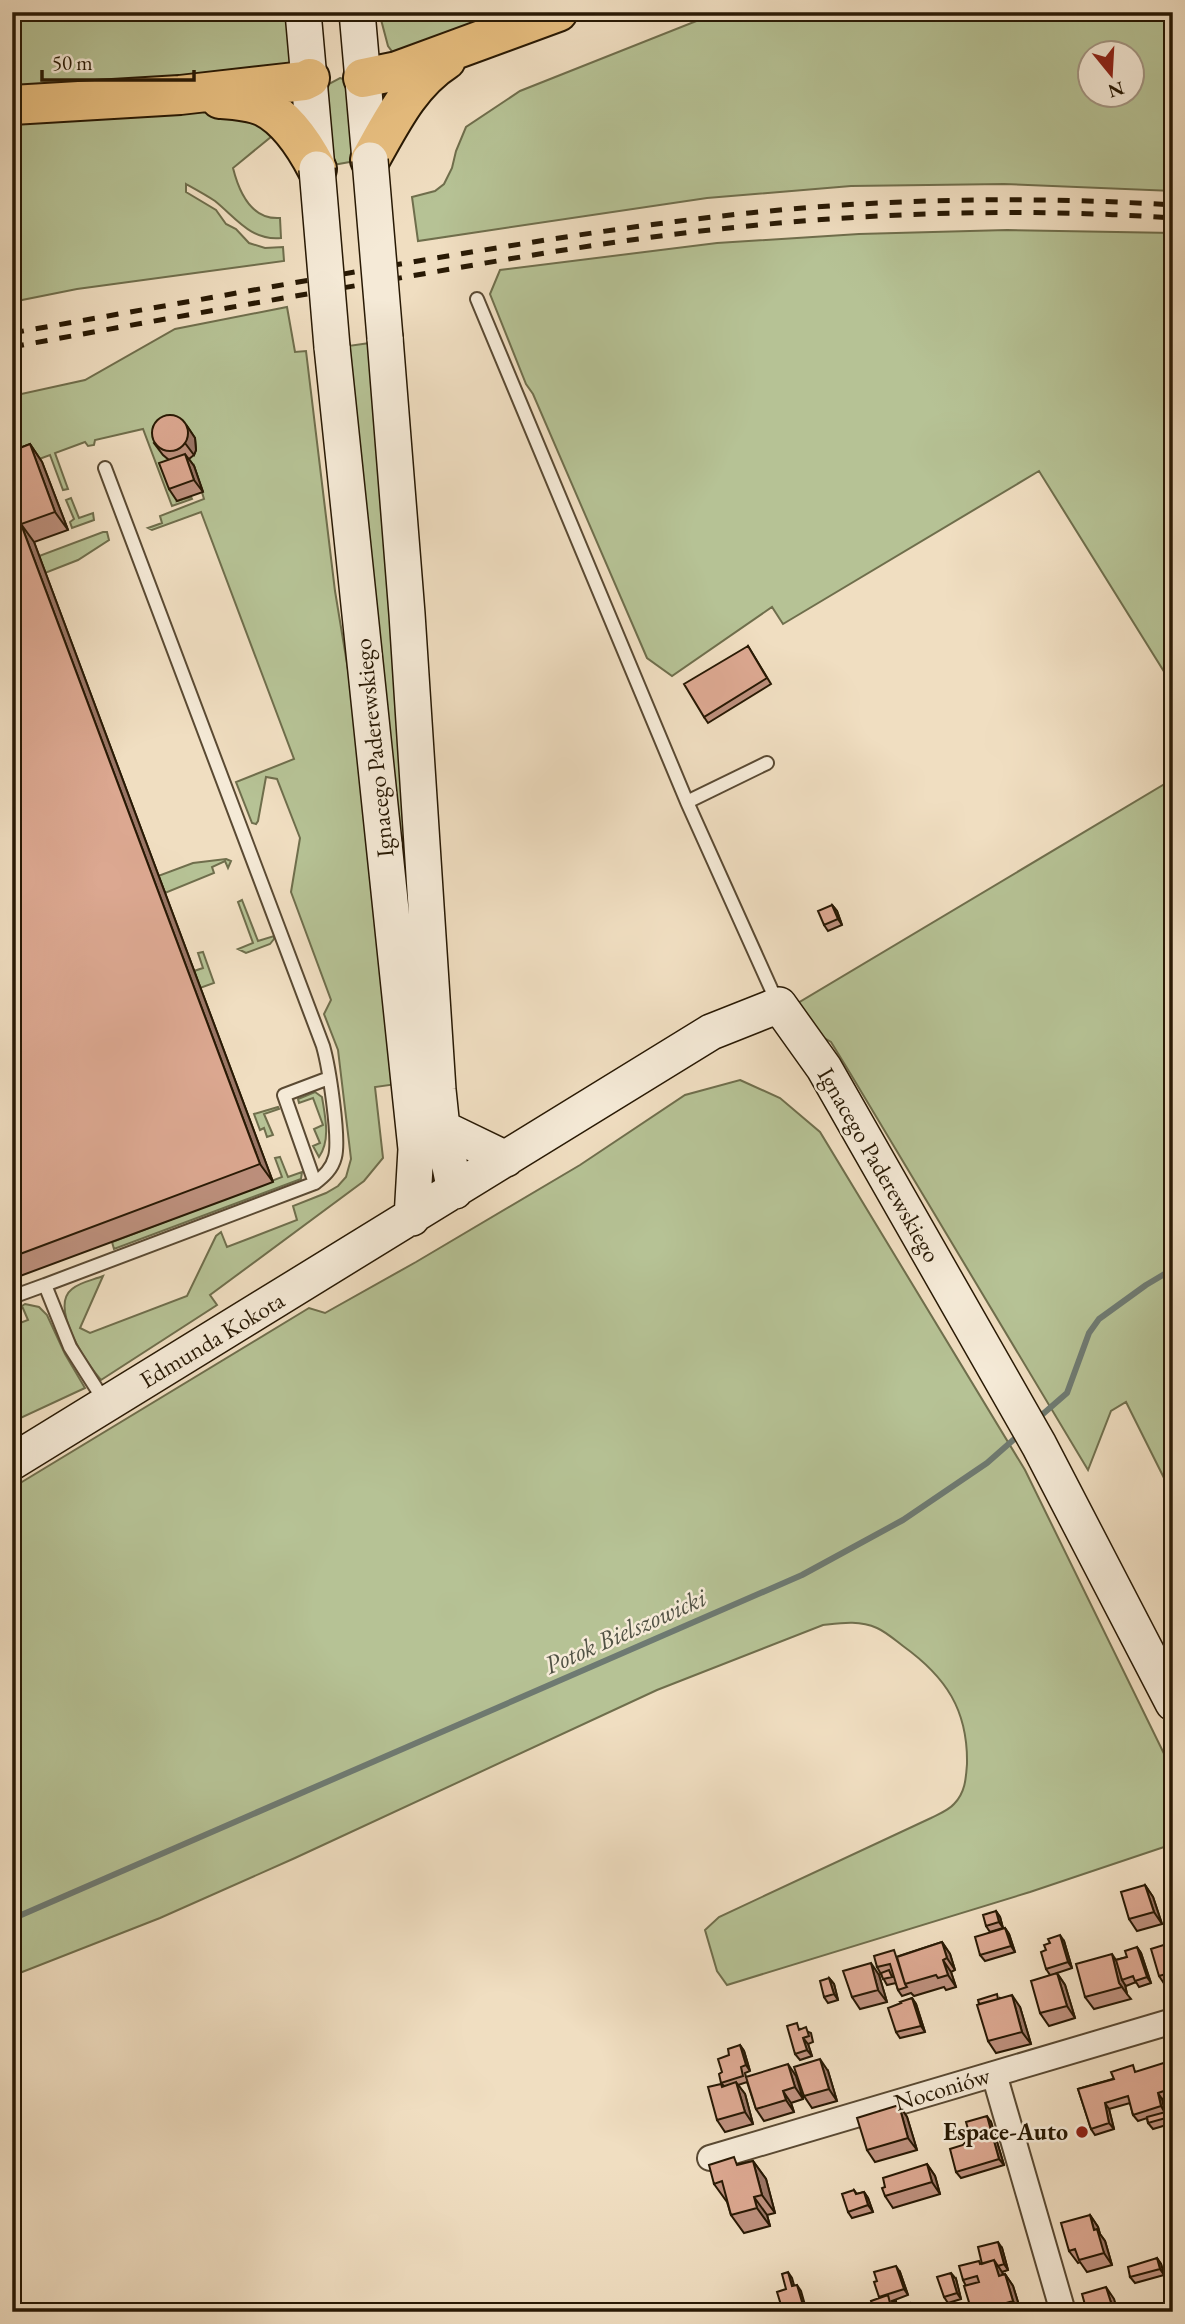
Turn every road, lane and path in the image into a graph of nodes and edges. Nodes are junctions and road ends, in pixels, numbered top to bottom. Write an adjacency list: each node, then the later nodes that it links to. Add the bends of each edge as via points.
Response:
1 (558, 12): 2 (highway)
2 (474, 42): 3 (highway, via 397,71); 6 (highway, via 435,67 410,93)
3 (333, 47): 4 (highway, via 304,81); 6 (main road, Ignacego Paderewskiego); 7 (main road, Ignacego Paderewskiego)
4 (180, 95): 5 (highway); 7 (highway, via 264,107 304,145)
5 (12, 105)
6 (370, 159): 14 (main road, Ignacego Paderewskiego, bridge)
7 (317, 169): 15 (main road, Ignacego Paderewskiego, bridge)
8 (477, 299): 11 (lane)
9 (105, 468): 13 (lane, via 323,1046)
10 (767, 763): 11 (lane)
11 (687, 802): 12 (lane)
12 (779, 1005): 16 (main road, via 711,1032); 24 (main road, Ignacego Paderewskiego, via 824,1068 1039,1445)
13 (329, 1078): 17 (lane, via 336,1150 328,1171); 17 (lane, via 284,1095)
14 (442, 1128): 16 (main road); 18 (main road, Ignacego Paderewskiego)
15 (416, 1149): 18 (main road); 19 (main road, Ignacego Paderewskiego)
16 (506, 1160): 18 (main road)
17 (315, 1183): 20 (lane)
18 (455, 1191): 19 (main road)
19 (412, 1218): 22 (main road, Edmunda Kokota)
20 (46, 1285): 21 (lane); 22 (lane, via 70,1347)
21 (12, 1297)
22 (106, 1404): 23 (main road, Edmunda Kokota)
23 (12, 1462)
24 (1173, 1703)
25 (1173, 2021): 26 (street, Noconiów)
26 (994, 2074): 27 (street, Noconiów); 28 (street)
27 (710, 2158)
28 (1062, 2312)

